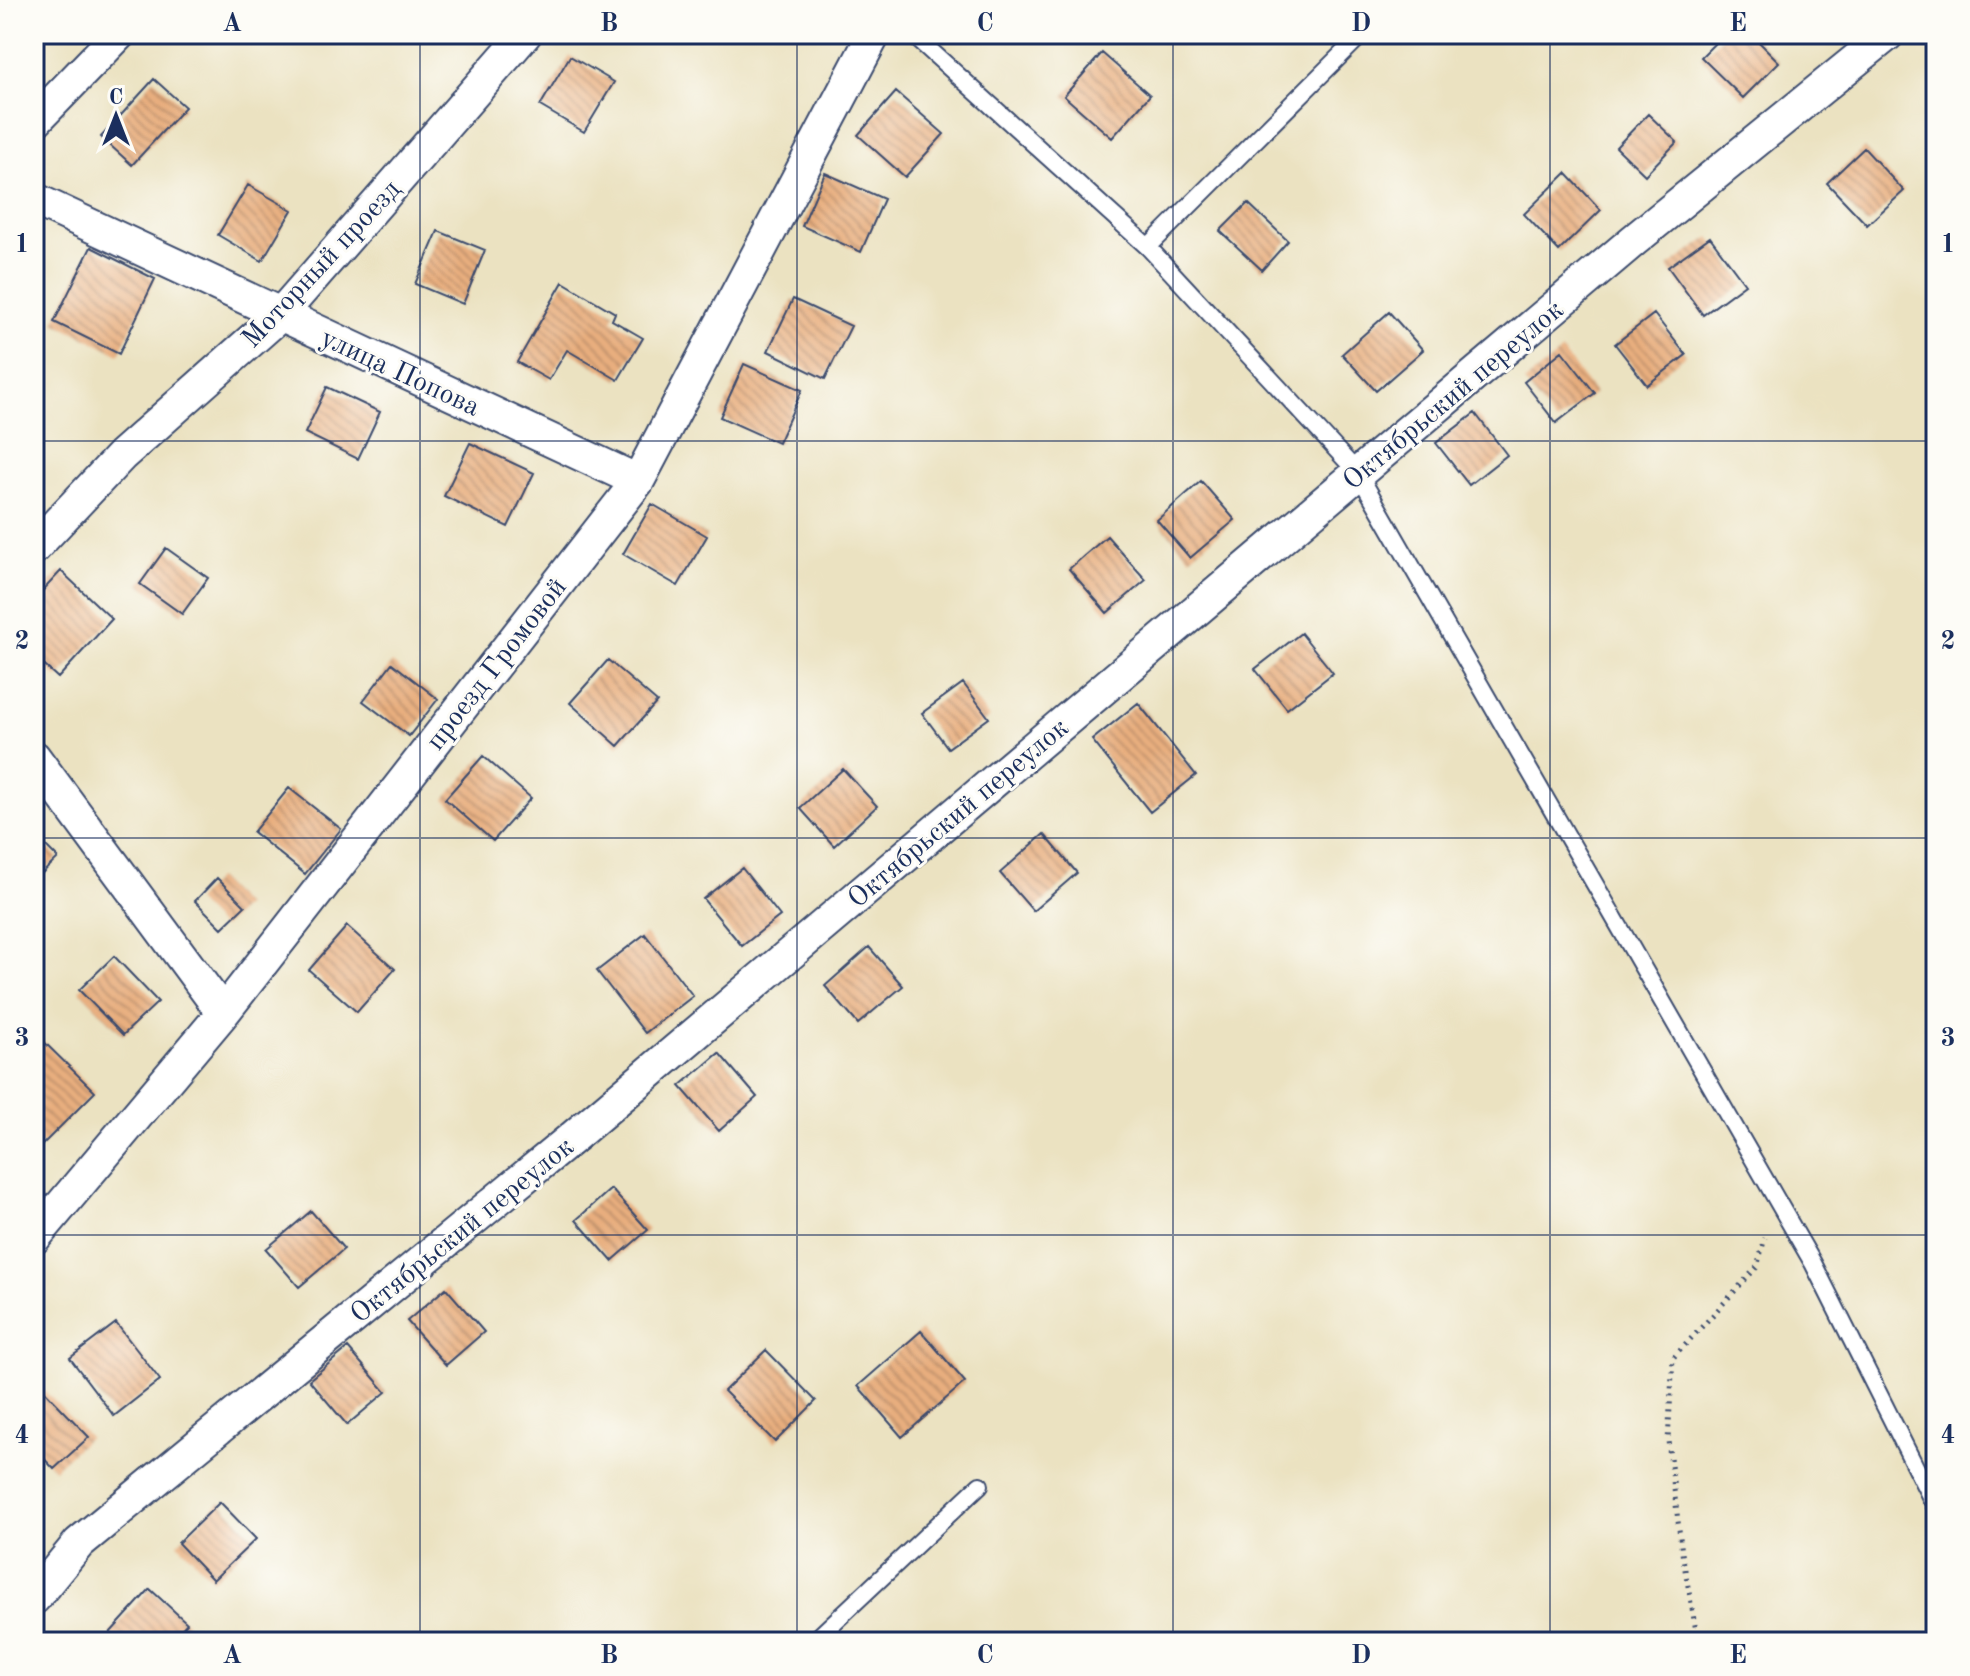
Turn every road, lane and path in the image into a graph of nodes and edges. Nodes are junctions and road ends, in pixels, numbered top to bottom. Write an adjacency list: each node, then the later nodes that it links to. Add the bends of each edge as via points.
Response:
1 (119, 34): 7 (street)
2 (525, 34): 10 (street, Моторный проезд)
3 (874, 34): 12 (street, проезд Громовой)
4 (912, 34): 9 (lane)
5 (1362, 34): 9 (lane)
6 (1888, 34): 11 (street, Октябрьский переулок)
7 (34, 122)
8 (34, 199): 10 (street, улица Попова)
9 (1148, 247): 11 (lane)
10 (280, 315): 12 (street, улица Попова); 13 (street, Моторный проезд, via 122,455)
11 (1358, 473): 16 (lane); 20 (street, Октябрьский переулок, via 560,1148 79,1543)
12 (638, 481): 15 (street, проезд Громовой)
13 (34, 548)
14 (34, 757): 15 (street)
15 (223, 1013): 17 (street, проезд Громовой)
16 (1776, 1199): 19 (lane); 22 (path, via 1757,1267 1673,1358 1668,1441)
17 (34, 1238)
18 (980, 1485): 21 (lane)
19 (1936, 1508)
20 (34, 1598)
21 (813, 1642)
22 (1698, 1642)

